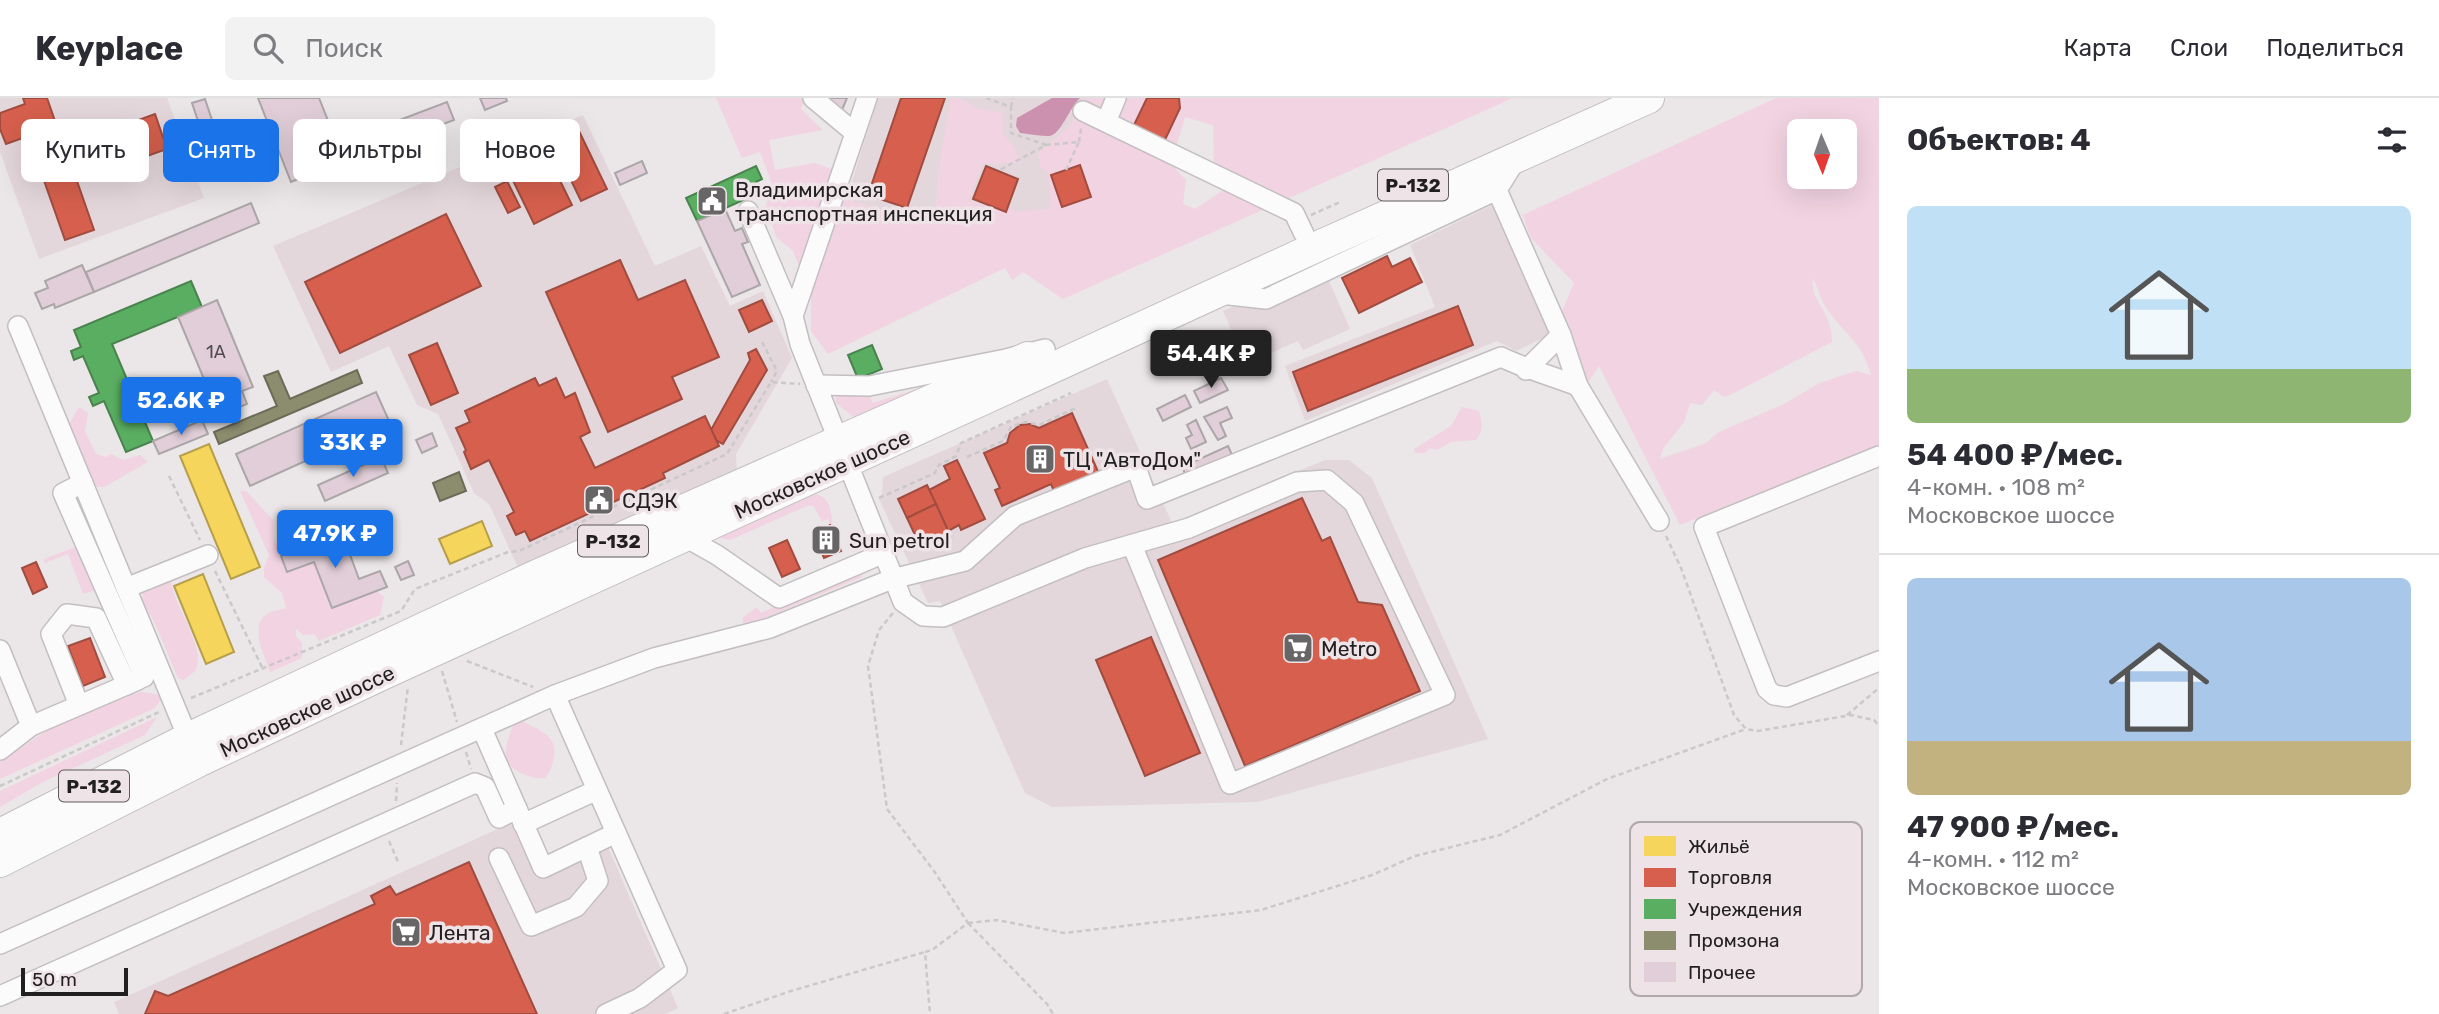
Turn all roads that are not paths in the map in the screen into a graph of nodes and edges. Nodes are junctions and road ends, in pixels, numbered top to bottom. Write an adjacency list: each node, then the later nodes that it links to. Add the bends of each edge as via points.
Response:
1 (813, 98): 8 (street)
2 (867, 98): 8 (street)
3 (1116, 98): 7 (street)
4 (1611, 98): 12 (highway, Московское шоссе / Р-132)
5 (1650, 98): 9 (highway, Московское шоссе / Р-132)
6 (1083, 111): 7 (street)
7 (1105, 122): 12 (street, via 1294,213)
8 (855, 133): 14 (street)
9 (1517, 157): 10 (street); 13 (highway, Московское шоссе / Р-132)
10 (1497, 190): 13 (street, via 1265,299); 16 (street)
11 (748, 211): 14 (street)
12 (1301, 227): 17 (highway, Московское шоссе / Р-132)
13 (1216, 293): 21 (highway, Московское шоссе / Р-132)
14 (793, 316): 19 (street)
15 (18, 326): 23 (street)
16 (1561, 335): 18 (street); 20 (street)
17 (1045, 349): 19 (street, via 869,386); 21 (highway, Московское шоссе / Р-132)
18 (1526, 370): 20 (street); 29 (street, via 1501,357 1147,499 1136,467 1015,516 965,561)
19 (816, 385): 21 (street)
20 (1578, 386): 24 (street)
21 (843, 452): 25 (highway, Московское шоссе / Р-132); 27 (street); 39 (highway, Московское шоссе / Р-132, via 532,577)
22 (1879, 456): 32 (street, via 1703,527 1767,689 1774,695 1787,697)
23 (83, 483): 30 (street); 33 (street, via 63,493)
24 (1659, 520)
25 (683, 536): 27 (street, via 779,598); 47 (highway, Московское шоссе / Р-132, via 198,762)
26 (1132, 545): 26 (street, via 1189,528 1297,482 1327,480 1354,503 1444,695 1230,784); 29 (street, via 1085,558 943,617 923,616 903,602)
27 (882, 554): 29 (street)
28 (208, 555): 30 (street)
29 (892, 579): 35 (street, via 769,628 654,658)
30 (126, 588): 34 (street)
31 (0, 650): 37 (street)
32 (1879, 661)
33 (135, 681): 34 (street); 36 (street); 36 (street, via 96,618 67,614 51,634)
34 (165, 685): 39 (street)
35 (555, 695): 38 (street); 41 (street)
36 (79, 705): 37 (street)
37 (31, 726): 40 (street)
38 (482, 729): 42 (street); 48 (street)
39 (188, 738): 44 (highway, Московское шоссе / Р-132)
40 (1, 745)
41 (597, 790): 42 (street); 43 (street)
42 (520, 817): 45 (street, via 543,868); 49 (street, via 499,818 485,787 475,783)
43 (616, 833): 45 (street); 50 (street, via 677,970 640,998)
44 (0, 834)
45 (587, 847): 46 (street, via 597,881 576,907 531,926)
46 (499, 858)
47 (0, 862)
48 (0, 944)
49 (0, 996)
50 (606, 1014)

